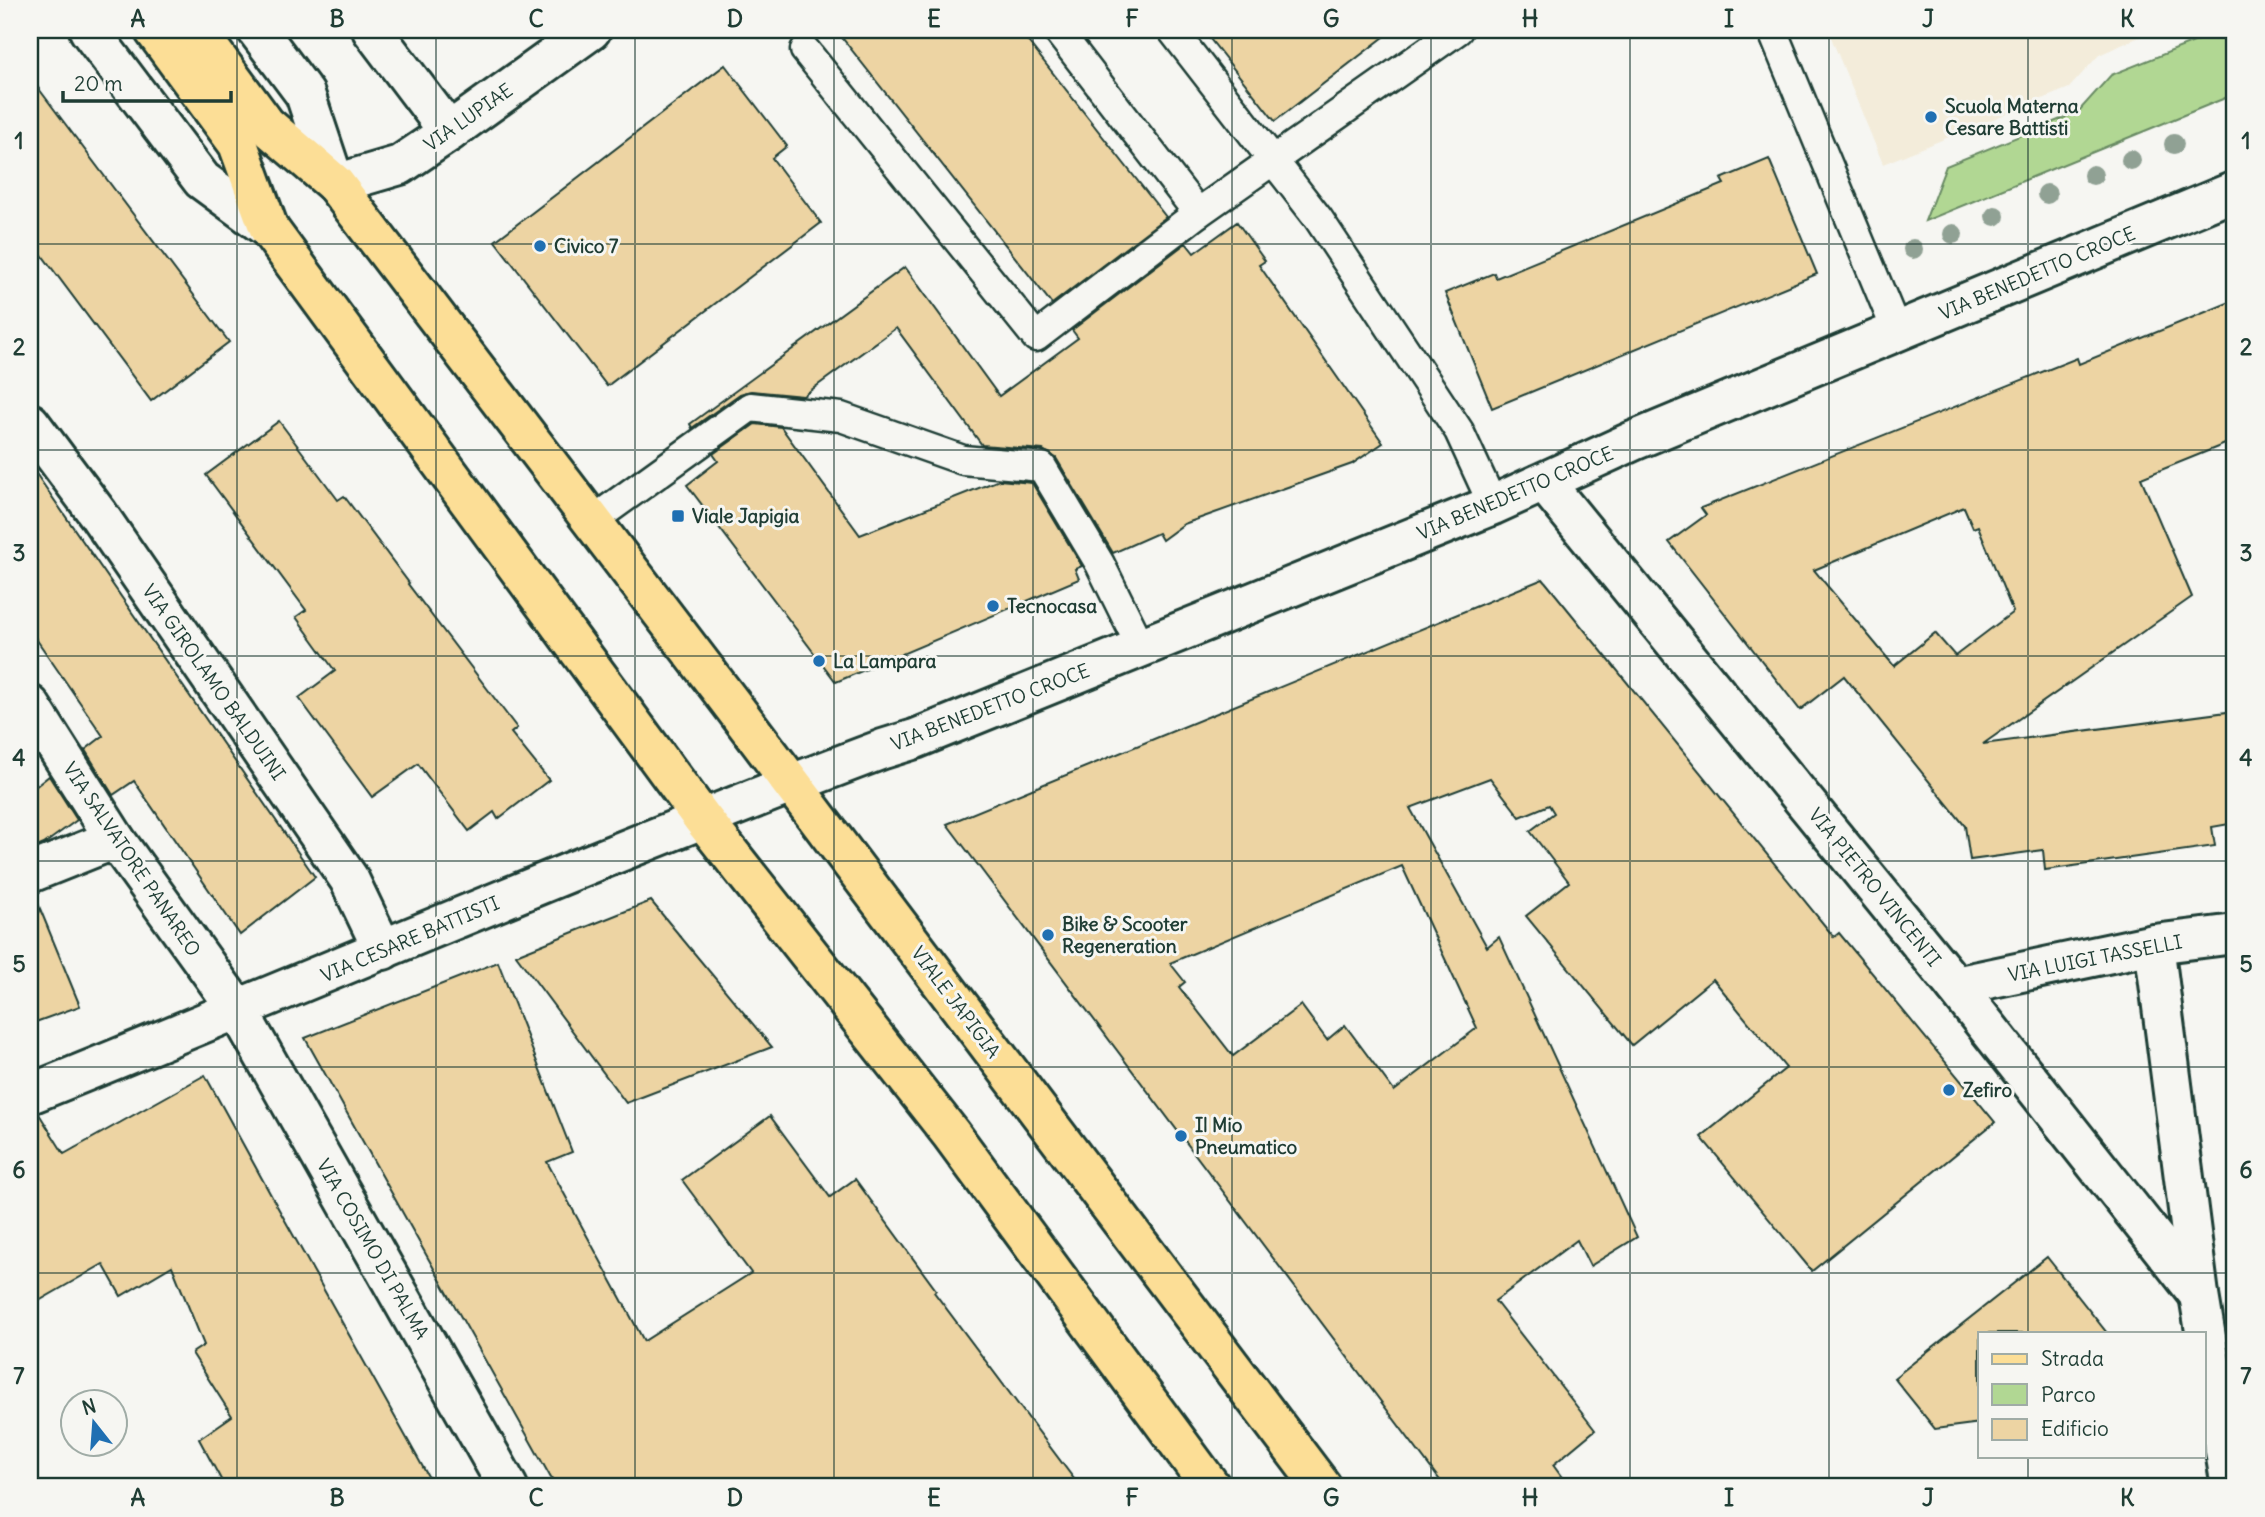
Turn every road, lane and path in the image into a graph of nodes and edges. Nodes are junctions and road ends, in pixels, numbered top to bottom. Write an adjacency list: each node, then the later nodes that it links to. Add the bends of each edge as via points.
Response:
1 (89, 30): 18 (street, via 202,180)
2 (154, 30): 18 (main road, via 238,144)
3 (196, 30): 15 (main road, VIALE JAPIGIA, via 267,125)
4 (257, 30): 15 (street, VIALE JAPIGIA, via 305,94)
5 (372, 30): 13 (street)
6 (591, 30): 13 (street, VIA LUPIAE)
7 (1057, 30): 17 (lane)
8 (1172, 30): 14 (lane)
9 (1458, 30): 11 (lane)
10 (1772, 30): 19 (lane)
11 (1421, 40): 14 (lane)
12 (805, 50): 17 (lane, via 1036,337)
13 (449, 132): 15 (street, VIA LUPIAE, via 400,165)
14 (1273, 162): 17 (lane); 22 (lane, via 1318,218 1459,431)
15 (335, 184): 23 (main road, VIALE JAPIGIA)
16 (2235, 191): 19 (street, VIA BENEDETTO CROCE)
17 (1198, 213)
18 (269, 229): 27 (main road)
19 (1897, 332): 21 (street, VIA BENEDETTO CROCE)
20 (30, 423): 32 (street, VIA GIROLAMO BALDUINI, via 98,514 349,879)
21 (1545, 483): 22 (street, VIA BENEDETTO CROCE); 33 (street, VIA PIETRO VINCENTI)
22 (1493, 505): 24 (street, VIA BENEDETTO CROCE)
23 (592, 521): 24 (lane, via 750,408 841,417 963,460 1042,467 1100,564); 26 (main road, VIALE JAPIGIA)
24 (1141, 648): 26 (street, VIA BENEDETTO CROCE)
25 (30, 705): 28 (street, VIA SALVATORE PANAREO)
26 (790, 784): 27 (street, VIA CESARE BATTISTI); 41 (main road, VIALE JAPIGIA)
27 (702, 818): 32 (street, VIA CESARE BATTISTI); 40 (main road, via 951,1134)
28 (115, 839): 29 (street); 34 (street, VIA SALVATORE PANAREO)
29 (30, 873)
30 (2235, 934): 31 (street, VIA LUIGI TASSELLI)
31 (2154, 944): 33 (street, VIA LUIGI TASSELLI); 36 (street, VIA PIETRO VINCENTI)
32 (383, 950): 34 (street, VIA CESARE BATTISTI)
33 (1955, 986): 36 (street, VIA PIETRO VINCENTI)
34 (238, 1010): 35 (street, VIA CESARE BATTISTI); 39 (street, VIA COSIMO DI PALMA)
35 (30, 1094)
36 (2199, 1295): 37 (street, VIA PIETRO VINCENTI)
37 (2205, 1332)
38 (2206, 1337): 42 (street, VIA PIETRO VINCENTI)
39 (508, 1487)
40 (1211, 1487)
41 (1322, 1487)
42 (2231, 1487)

